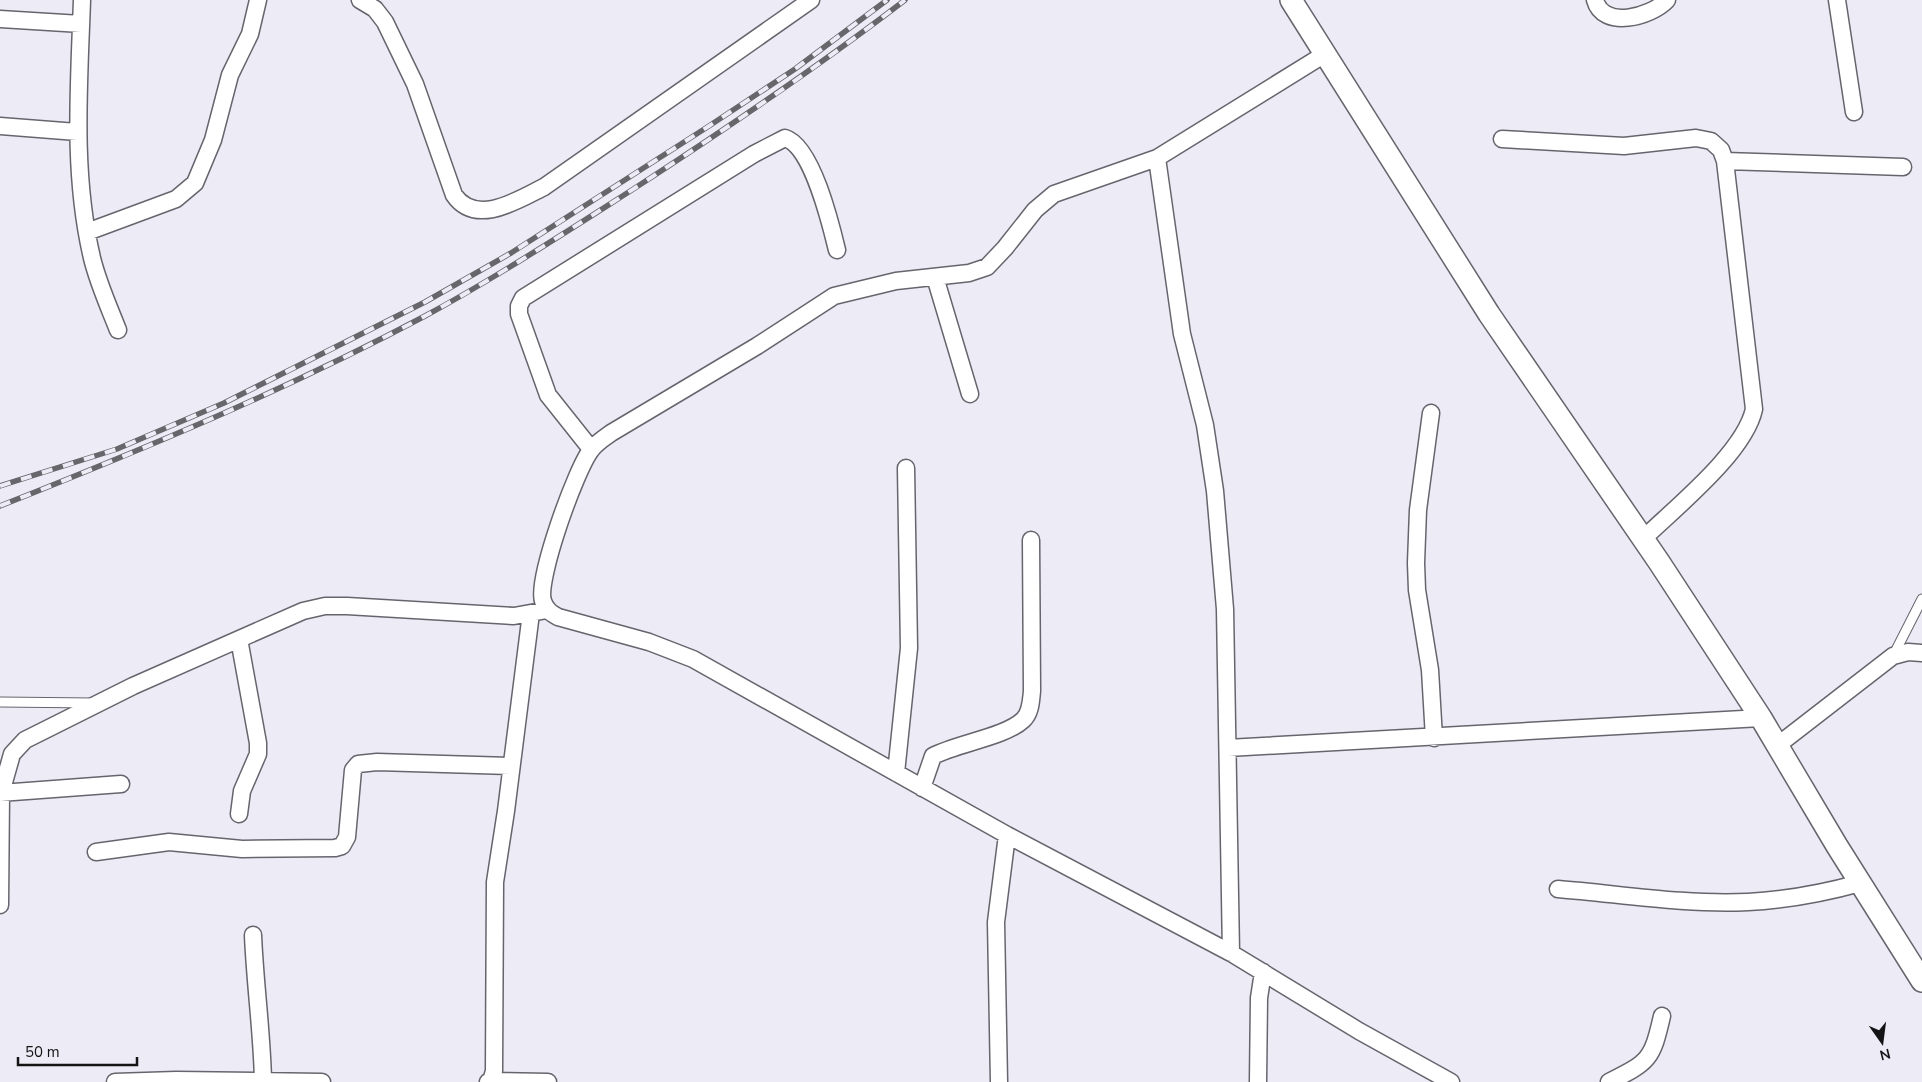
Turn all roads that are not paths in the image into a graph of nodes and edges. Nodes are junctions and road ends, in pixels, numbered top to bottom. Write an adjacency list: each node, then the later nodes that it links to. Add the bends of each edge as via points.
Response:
1 (82, 0): 10 (street)
2 (258, 0): 19 (street, via 250,34 230,74 196,183 176,199)
3 (360, 0): 4 (street, via 375,9 385,22 415,84 454,195 460,204 471,209 492,210 544,187)
4 (811, 0)
5 (1292, 0): 11 (street)
6 (1596, 0): 7 (street, via 1597,8 1614,19 1654,10)
7 (1667, 0)
8 (1837, 0): 12 (street)
9 (0, 19): 10 (street)
10 (81, 24): 14 (street)
11 (1325, 54): 16 (street); 27 (street, via 1489,314)
12 (1854, 112)
13 (0, 126): 14 (street)
14 (77, 132): 19 (street)
15 (1502, 139): 17 (street, via 1624,146 1696,138 1711,141 1721,150)
16 (1157, 158): 21 (street, via 1054,194 1035,210 987,267 976,272); 39 (street, via 1182,334 1205,424 1215,491 1225,609)
17 (1725, 162): 18 (street); 27 (street, via 1754,408 1751,422 1731,453)
18 (1903, 168)
19 (88, 232): 22 (street, via 92,260)
20 (837, 250): 25 (street, via 821,189 792,140 785,138 754,154 524,298 519,314 548,395)
21 (935, 276): 23 (street); 25 (street, via 896,281 834,296 611,433)
22 (118, 330)
23 (970, 394)
24 (1431, 413): 37 (street, via 1418,510 1416,563 1417,590 1430,670)
25 (591, 449): 30 (street, via 549,555)
26 (906, 468): 41 (street, via 909,648)
27 (1643, 539): 36 (street)
28 (1031, 540): 43 (street, via 1030,710 1024,720 1010,728 933,756)
29 (1922, 599): 33 (lane)
30 (539, 612): 31 (street, via 514,616 325,606 303,611); 40 (street); 41 (street, via 649,642 692,659)
31 (239, 639): 35 (street); 45 (street, via 258,754 242,792)
32 (1922, 653): 33 (street)
33 (1894, 656): 38 (street)
34 (0, 702): 35 (lane)
35 (99, 703): 44 (street, via 18,745 9,761)
36 (1761, 718): 37 (street); 38 (street)
37 (1434, 738): 39 (street)
38 (1778, 746): 48 (street)
39 (1228, 748): 52 (street)
40 (511, 766): 47 (street, via 358,764 353,770 347,837 342,846 335,848 242,849 169,842); 59 (street, via 495,882 494,1071)
41 (896, 773): 43 (street)
42 (122, 784): 44 (street)
43 (922, 788): 46 (street)
44 (0, 793): 50 (street)
45 (239, 814)
46 (1007, 836): 52 (street); 61 (street, via 996,922)
47 (96, 852)
48 (1860, 883): 49 (street, via 1817,894 1748,902); 54 (street)
49 (1558, 889)
50 (0, 905)
51 (253, 935): 56 (street)
52 (1231, 953): 53 (street)
53 (1263, 972): 62 (street, via 1259,998); 63 (street)
54 (1922, 981)
55 (1662, 1016): 64 (street, via 1655,1047 1648,1059)
56 (263, 1081): 57 (street); 58 (street)
57 (115, 1082)
58 (322, 1082)
59 (489, 1082): 60 (street)
60 (548, 1082)
61 (1000, 1082)
62 (1258, 1082)
63 (1451, 1082)
64 (1609, 1082)

